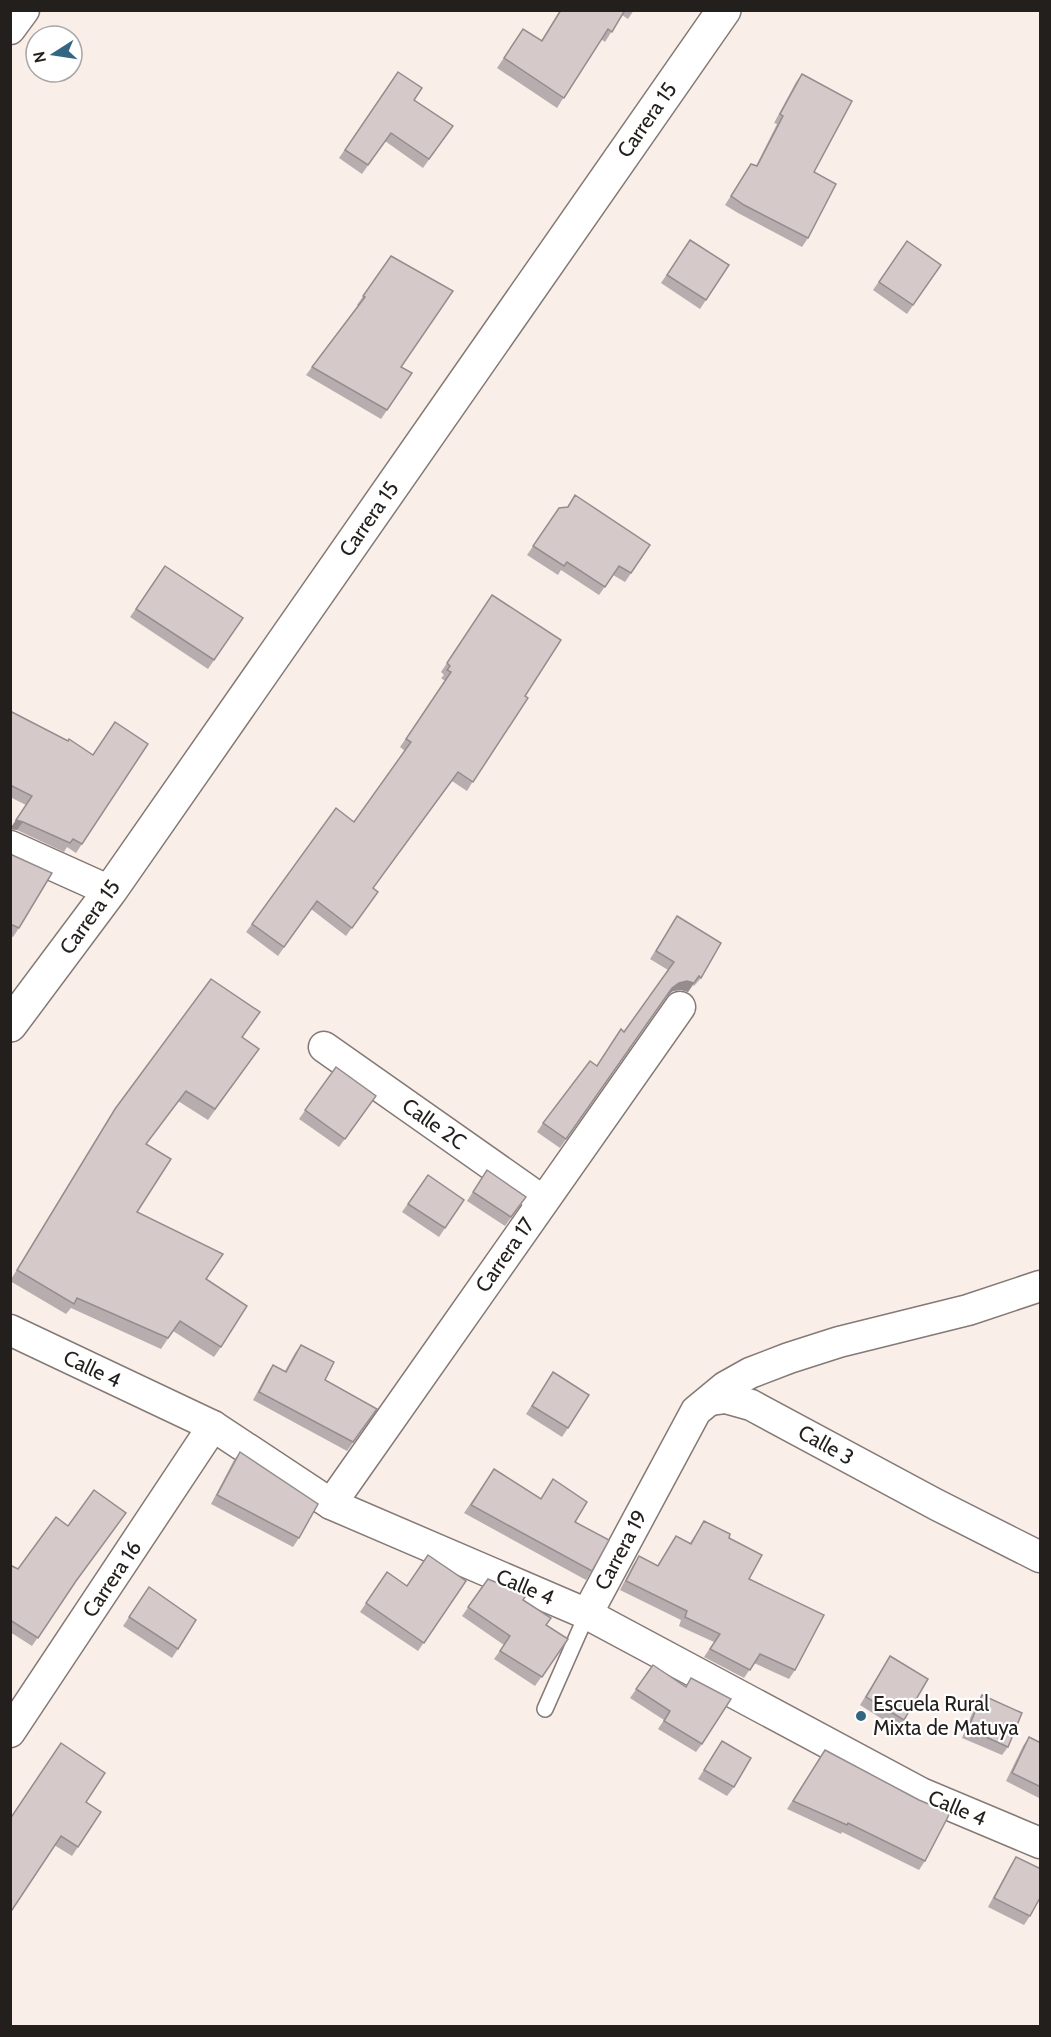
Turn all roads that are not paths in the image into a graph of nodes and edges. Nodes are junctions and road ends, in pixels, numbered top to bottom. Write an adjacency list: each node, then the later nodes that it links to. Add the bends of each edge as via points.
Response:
1 (24, 10): 3 (street)
2 (724, 10): 5 (street, Carrera 15)
3 (10, 29)
4 (10, 846): 5 (street)
5 (110, 891): 7 (street, Carrera 15)
6 (680, 1007): 9 (street, Carrera 17)
7 (10, 1025)
8 (324, 1047): 9 (street, Calle 2C)
9 (543, 1201): 14 (street, Carrera 17)
10 (1041, 1286): 12 (street, Carrera 19, via 969,1310 789,1358 750,1373)
11 (10, 1330): 13 (street, Calle 4)
12 (711, 1400): 15 (street, Calle 3, via 726,1398 752,1405); 16 (street, Carrera 19, via 696,1411)
13 (213, 1426): 14 (street, Calle 4); 18 (street, Carrera 16)
14 (331, 1504): 16 (street, Calle 4)
15 (1041, 1557)
16 (587, 1614): 17 (lane, Carrera 19); 19 (street, Calle 4, via 921,1793)
17 (545, 1709)
18 (10, 1732)
19 (1041, 1843)

